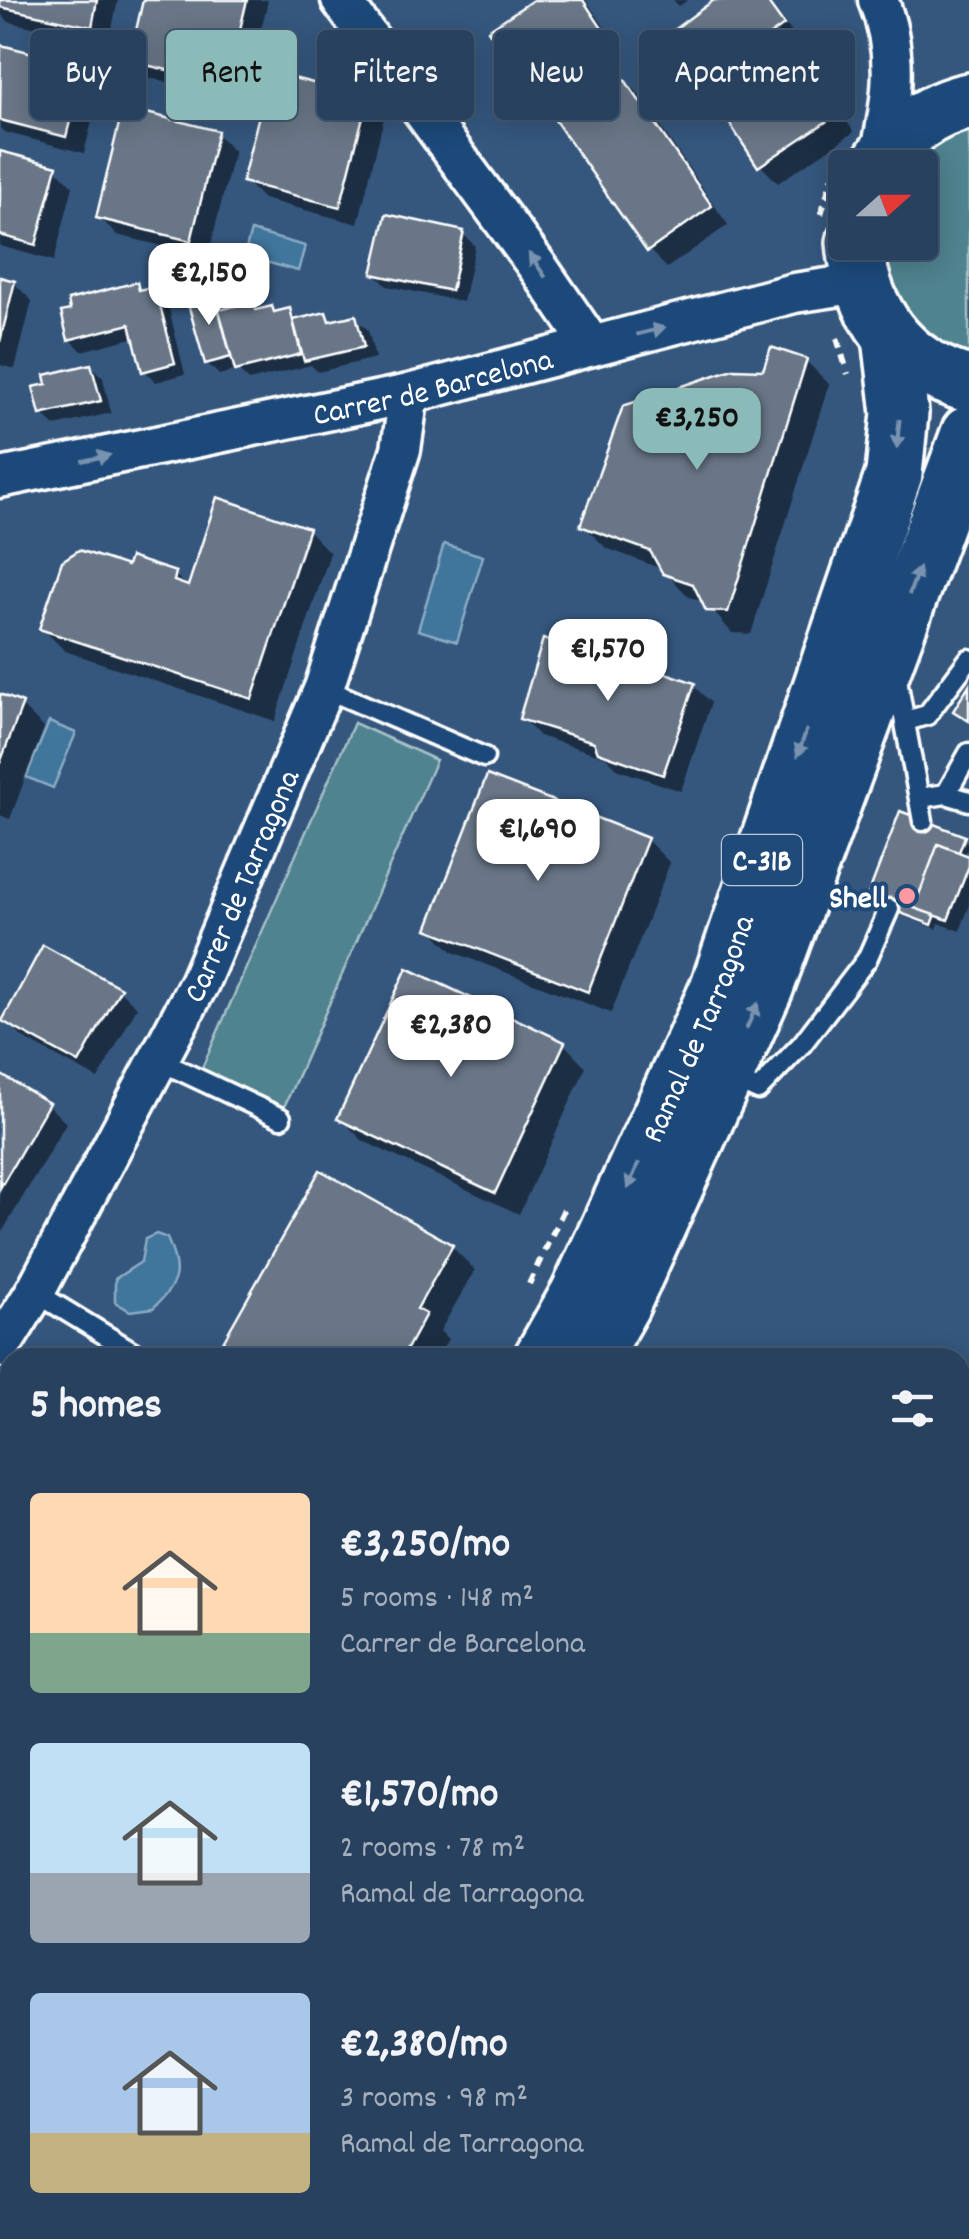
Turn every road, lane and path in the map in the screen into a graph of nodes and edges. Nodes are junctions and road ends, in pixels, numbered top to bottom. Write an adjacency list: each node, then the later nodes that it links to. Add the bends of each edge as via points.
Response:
1 (341, 0): 10 (street, one-way to 1)
2 (878, 0): 4 (street, via 894,52 891,110)
3 (965, 87): 5 (main road)
4 (872, 150)
5 (887, 150)
6 (838, 260): 10 (street, Carrer de Barcelona, one-way to 6, via 794,293)
7 (839, 260): 11 (path)
8 (840, 260): 9 (main road, C-31B)
9 (891, 337): 12 (main road, C-31B, via 924,366); 35 (main road, Ramal de Tarragona / C-31B, one-way to 35, via 900,413 888,492 718,989 579,1294)
10 (592, 346): 13 (street, Carrer de Barcelona)
11 (848, 375)
12 (969, 384)
13 (409, 394): 15 (street, Carrer de Barcelona, one-way to 13); 18 (street, Carrer de Tarragona, via 401,449)
14 (969, 434): 16 (main road, Ramal de Tarragona / C-31B, one-way to 14)
15 (0, 478)
16 (888, 652): 19 (lane); 28 (main road, Ramal de Tarragona / C-31B, one-way to 16)
17 (969, 659): 19 (lane, via 928,715)
18 (324, 688): 21 (lane); 27 (street, Carrer de Tarragona)
19 (906, 721): 23 (lane)
20 (969, 753): 22 (lane)
21 (484, 756)
22 (946, 794): 23 (lane); 24 (lane)
23 (920, 798): 25 (lane)
24 (969, 801)
25 (923, 821)
26 (889, 910): 28 (lane, via 867,959 758,1090)
27 (160, 1061): 29 (lane); 32 (street, Carrer de Tarragona)
28 (725, 1076): 36 (main road, Ramal de Tarragona / C-31B)
29 (280, 1118)
30 (567, 1204): 31 (path)
31 (527, 1289)
32 (35, 1292): 33 (street, Carrer de Tarragona); 34 (lane)
33 (0, 1348)
34 (127, 1348)
35 (548, 1348)
36 (596, 1348)

